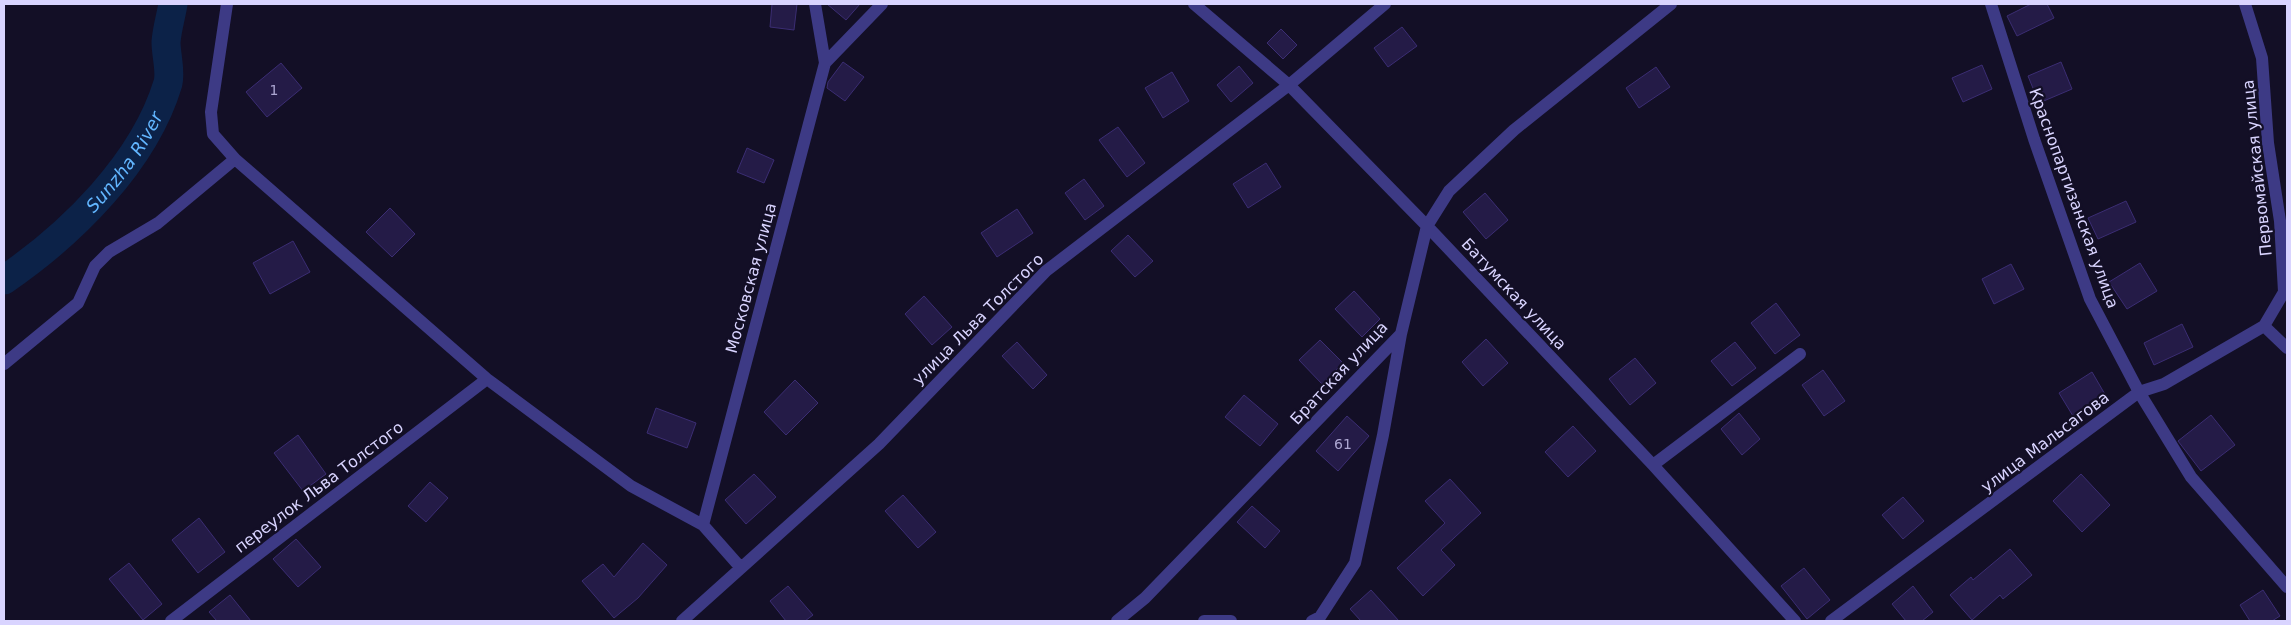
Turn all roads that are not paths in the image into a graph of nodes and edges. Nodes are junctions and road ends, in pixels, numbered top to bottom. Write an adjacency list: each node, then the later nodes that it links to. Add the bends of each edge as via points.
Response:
1 (227, 4): 11 (street, via 211,112 214,134)
2 (815, 4): 9 (street)
3 (882, 4): 9 (street, Московская улица)
4 (1194, 4): 10 (street, Батумская улица)
5 (1385, 4): 10 (street, улица Льва Толстого)
6 (1671, 4): 12 (street, Братская улица, via 1514,130 1449,191)
7 (1991, 4): 19 (street, Краснопартизанская улица, via 2034,140 2090,299)
8 (2245, 4): 13 (street, Первомайская улица, via 2262,58 2268,142 2280,222 2284,292)
9 (825, 63): 21 (street, Московская улица)
10 (1289, 85): 12 (street, Батумская улица); 22 (street, улица Льва Толстого, via 1046,270 878,444)
11 (235, 159): 17 (street, via 158,223 109,252 95,266 78,303); 18 (street)
12 (1427, 226): 14 (street, Братская улица); 20 (street, Батумская улица)
13 (2264, 326): 15 (street); 19 (street, улица Мальсагова, via 2164,384)
14 (1401, 334): 26 (street, Братская улица, via 1145,598); 29 (street, via 1355,563 1320,617)
15 (2287, 348)
16 (1800, 354): 20 (street)
17 (4, 364)
18 (488, 379): 21 (street, via 631,486); 24 (street, переулок Льва Толстого)
19 (2139, 392): 23 (street, Краснопартизанская улица, via 2191,477); 31 (street, улица Мальсагова)
20 (1653, 465): 30 (street, Батумская улица)
21 (703, 525): 22 (street)
22 (741, 568): 25 (street, улица Льва Толстого)
23 (2287, 587)
24 (171, 621)
25 (682, 621)
26 (1117, 621)
27 (1204, 621): 28 (street)
28 (1231, 621)
29 (1312, 621)
30 (1795, 621)
31 (1831, 621)

